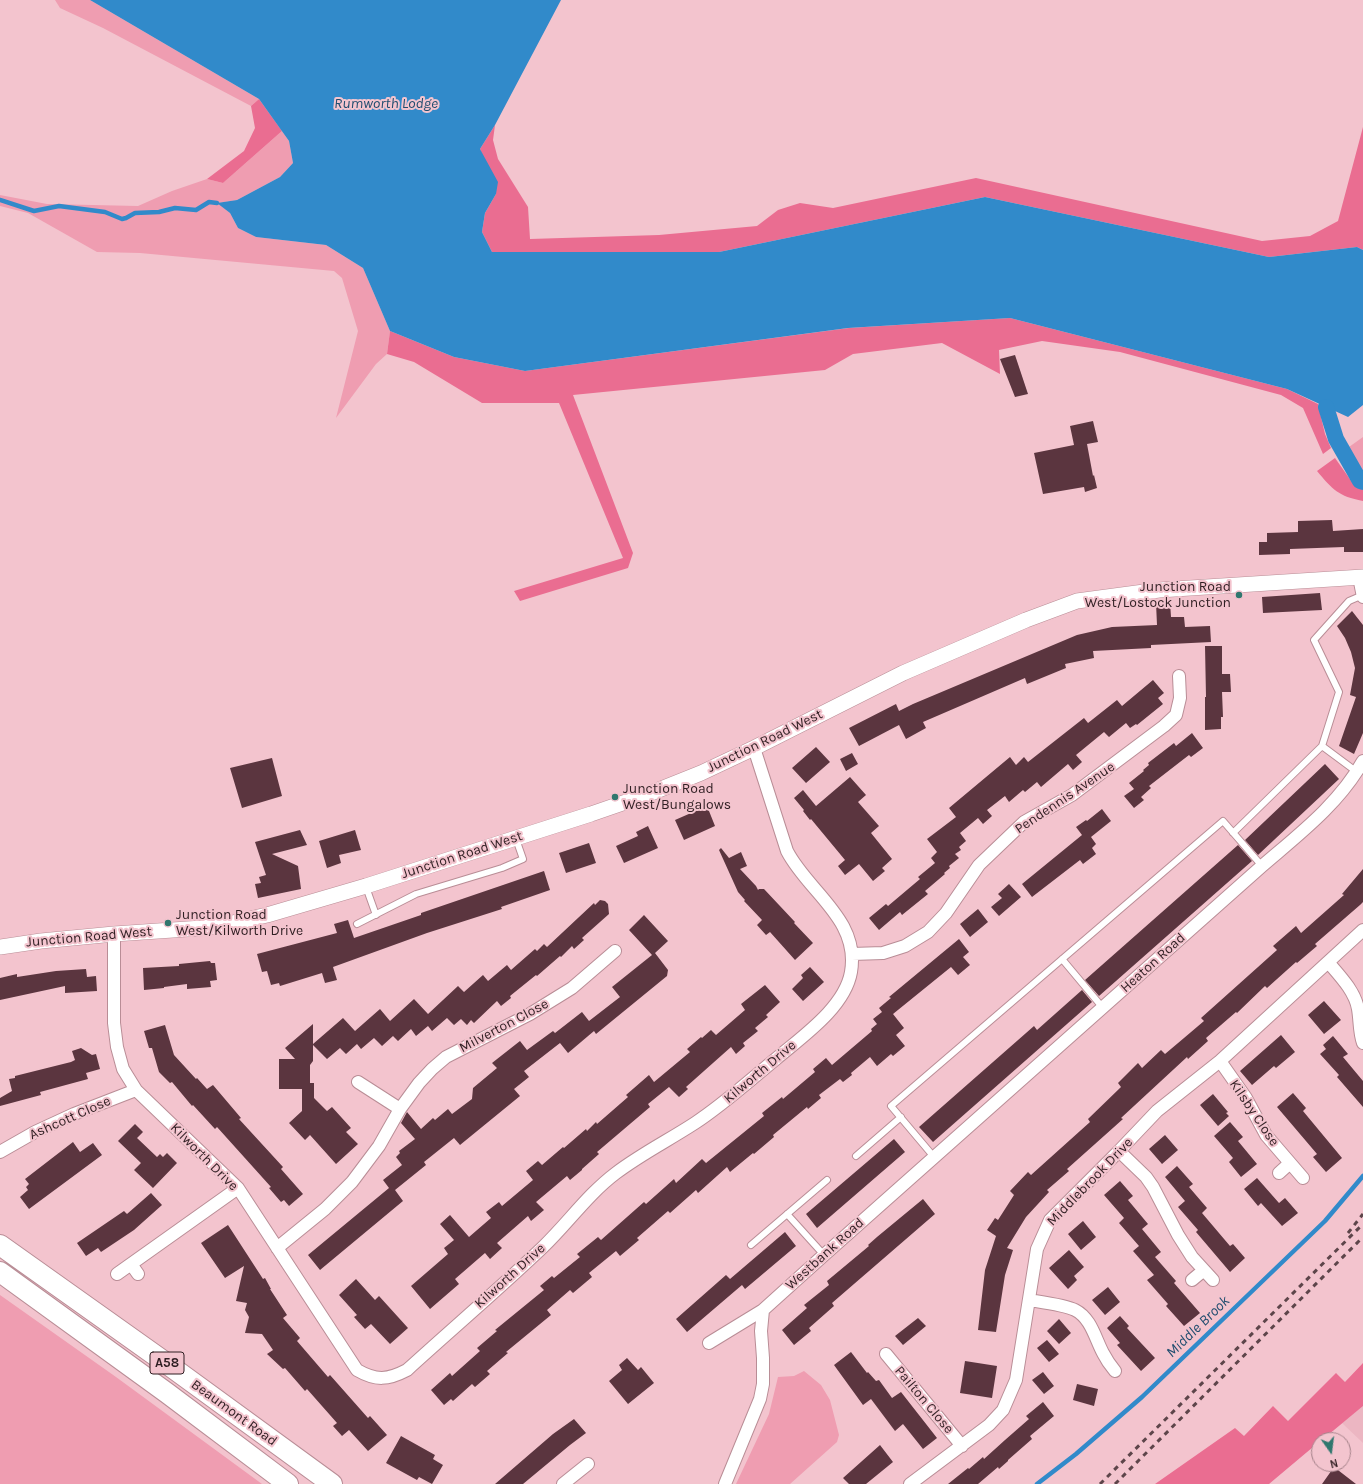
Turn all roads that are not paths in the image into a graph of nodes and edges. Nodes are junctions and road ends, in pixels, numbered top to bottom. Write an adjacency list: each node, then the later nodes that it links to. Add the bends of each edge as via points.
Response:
1 (1361, 577): 2 (street); 5 (street, Junction Road West, via 1159,590 1077,601 903,673)
2 (1363, 596): 4 (lane, via 1349,601 1314,640 1339,692)
3 (1179, 676): 18 (street, Pendennis Avenue, via 1180,698 1176,715 1072,795 1024,822 979,865 946,913 928,932 905,946 883,953)
4 (1322, 746): 7 (lane); 8 (lane)
5 (754, 748): 9 (street, Junction Road West, via 646,795); 18 (street, Kilworth Drive, via 787,851 793,863 838,916 849,938)
6 (1363, 761): 7 (street, Heaton Road)
7 (1357, 772): 10 (street, Heaton Road, via 1326,810)
8 (1233, 833): 10 (lane); 19 (lane, via 1223,822)
9 (516, 838): 11 (street, Junction Road West); 12 (lane, via 523,859 502,868 416,894)
10 (1262, 866): 21 (street, Heaton Road)
11 (366, 886): 12 (lane); 15 (street, Junction Road West, via 228,924)
12 (376, 915): 13 (lane)
13 (357, 924)
14 (1363, 930): 20 (street, Middlebrook Drive)
15 (114, 934): 16 (street, Junction Road West); 25 (street, Kilworth Drive, via 114,1023 117,1048 123,1069)
16 (0, 947)
17 (615, 951): 26 (street, Milverton Close, via 554,1000 446,1057 423,1078)
18 (852, 954): 40 (street, Kilworth Drive, via 851,974 841,999 814,1027 719,1106 616,1173 590,1196 544,1246 407,1370 395,1376 381,1378 368,1376 357,1370)
19 (1062, 959): 21 (lane); 27 (lane, via 891,1106)
20 (1328, 962): 22 (street, via 1356,1000); 23 (street, Middlebrook Drive)
21 (1103, 1008): 31 (street, Heaton Road)
22 (1363, 1043)
23 (1220, 1062): 28 (street, Middlebrook Drive, via 1157,1111); 32 (street, Kilsby Close, via 1246,1098 1266,1135)
24 (358, 1082): 26 (street)
25 (136, 1090): 29 (street, Ashcott Close, via 35,1132); 36 (street, Kilworth Drive)
26 (400, 1109): 40 (street, Milverton Close, via 379,1146 352,1182)
27 (900, 1117): 30 (lane); 31 (lane)
28 (1119, 1151): 43 (street, via 1154,1186 1178,1235); 49 (street, Middlebrook Drive, via 1050,1220 1037,1249)
29 (6, 1153)
30 (856, 1156)
31 (934, 1157): 41 (street, Westbank Road)
32 (1290, 1163): 33 (street); 34 (street, Kilsby Close)
33 (1280, 1173)
34 (1303, 1178)
35 (827, 1180): 37 (lane)
36 (238, 1188): 40 (street, Kilworth Drive); 42 (street)
37 (787, 1214): 39 (lane); 41 (lane)
38 (0, 1245): 57 (highway, Beaumont Road / A58)
39 (751, 1245)
40 (277, 1248)
41 (824, 1255): 50 (street, Westbank Road)
42 (131, 1264): 45 (street); 46 (street)
43 (1204, 1270): 47 (street); 48 (street)
44 (0, 1272): 56 (highway, Beaumont Road / A58)
45 (117, 1274)
46 (138, 1274)
47 (1192, 1280)
48 (1212, 1280)
49 (1029, 1300): 53 (street, via 1074,1309 1082,1314 1096,1336 1097,1355); 54 (street, Middlebrook Drive, via 1016,1380 1003,1410 989,1425)
50 (764, 1310): 51 (street, Westbank Road); 59 (street, via 760,1331 763,1384 760,1399)
51 (709, 1343)
52 (886, 1354): 54 (street, Pailton Close)
53 (1115, 1371)
54 (962, 1446): 60 (street, Middlebrook Drive)
55 (588, 1464): 58 (street)
56 (288, 1484)
57 (332, 1484)
58 (563, 1484)
59 (725, 1484)
60 (910, 1484)

